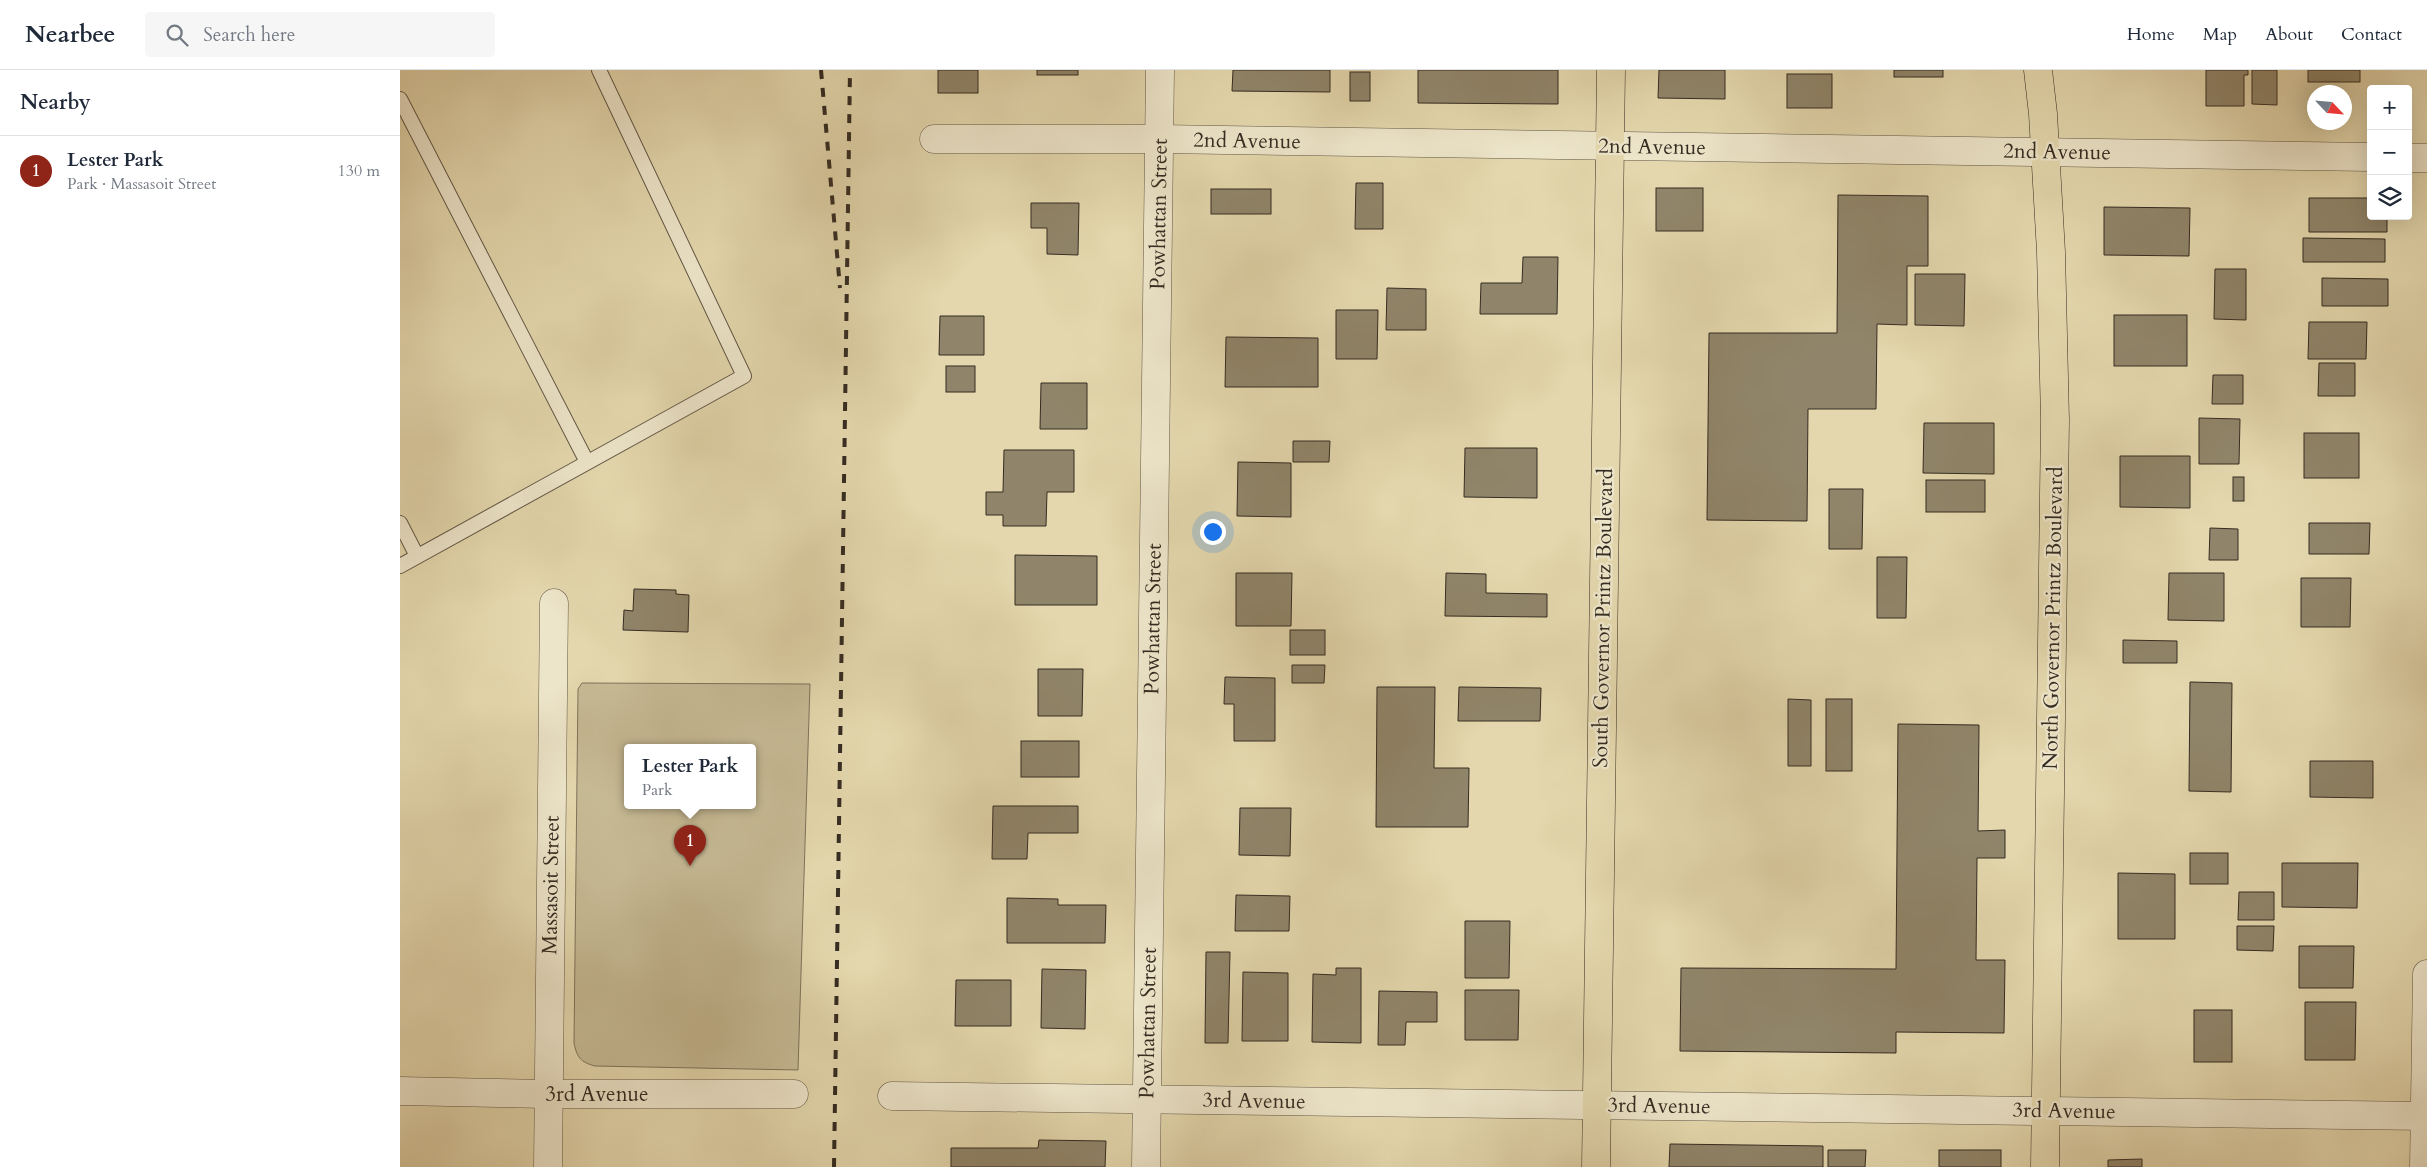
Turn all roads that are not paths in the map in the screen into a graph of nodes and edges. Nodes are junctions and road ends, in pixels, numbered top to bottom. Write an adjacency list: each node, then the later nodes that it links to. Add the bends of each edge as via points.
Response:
1 (599, 70): 13 (lane, via 744,376)
2 (1160, 70): 7 (street, Powhattan Street)
3 (1611, 70): 8 (main road, South Governor Printz Boulevard)
4 (2038, 70): 9 (main road, North Governor Printz Boulevard)
5 (400, 99): 13 (lane)
6 (934, 139): 7 (street, 2nd Avenue)
7 (1160, 140): 8 (street, 2nd Avenue); 23 (street, Powhattan Street)
8 (1610, 146): 9 (street, 2nd Avenue); 24 (main road, South Governor Printz Boulevard)
9 (2045, 152): 10 (street, 2nd Avenue); 25 (main road, North Governor Printz Boulevard, via 2055,420)
10 (2367, 157)
11 (2412, 158): 12 (street)
12 (2427, 158)
13 (587, 462): 15 (lane)
14 (400, 523): 15 (lane)
15 (417, 556): 16 (lane)
16 (400, 566)
17 (554, 603): 20 (street, Massasoit Street)
18 (2427, 974): 26 (street)
19 (400, 1091): 20 (street, 3rd Avenue)
20 (549, 1094): 21 (street, 3rd Avenue); 27 (street, Massasoit Street)
21 (794, 1094)
22 (892, 1096): 23 (street, 3rd Avenue)
23 (1147, 1099): 24 (street, 3rd Avenue); 28 (street, Powhattan Street)
24 (1596, 1105): 25 (street, 3rd Avenue); 29 (main road, South Governor Printz Boulevard)
25 (2046, 1111): 26 (street, 3rd Avenue); 30 (main road, North Governor Printz Boulevard)
26 (2426, 1116): 31 (street)
27 (548, 1167)
28 (1146, 1167)
29 (1596, 1167)
30 (2045, 1167)
31 (2424, 1167)

